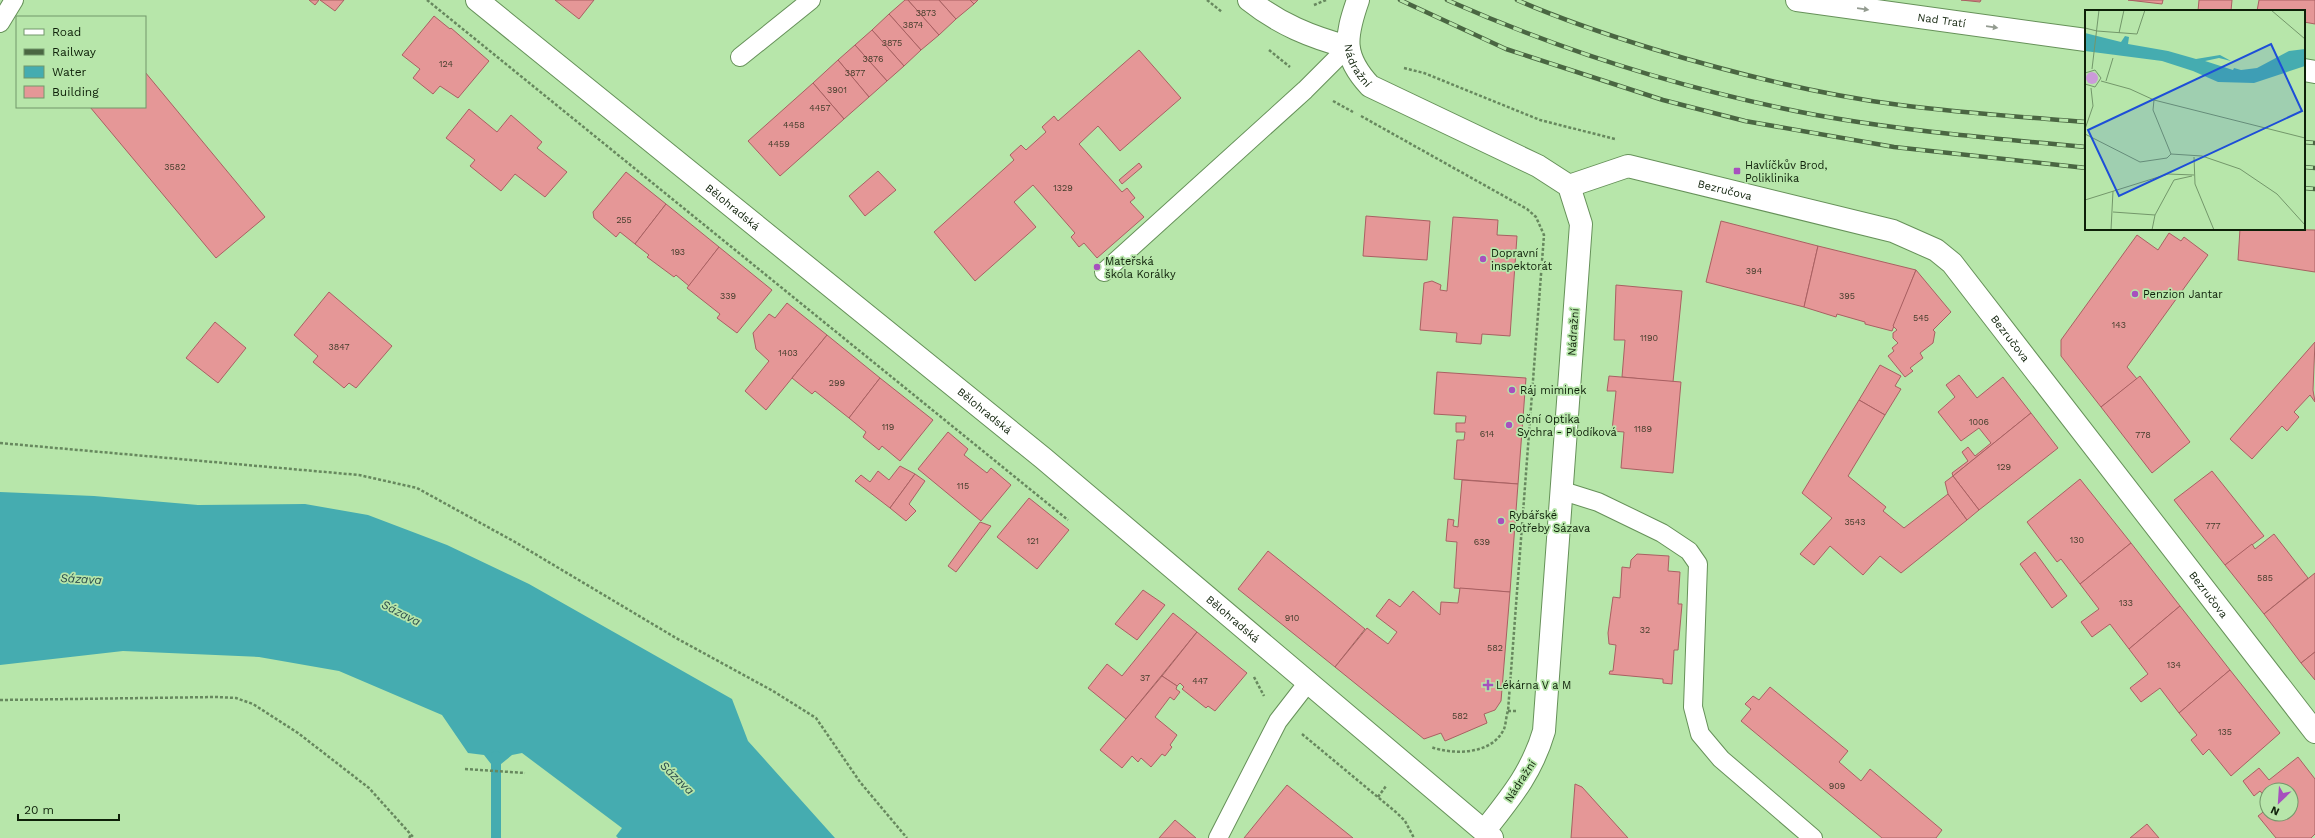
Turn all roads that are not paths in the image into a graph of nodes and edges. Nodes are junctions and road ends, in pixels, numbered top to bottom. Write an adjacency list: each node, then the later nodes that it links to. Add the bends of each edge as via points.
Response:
1 (14, 0): 7 (lane)
2 (478, 0): 16 (street, Bělohradská, via 1043,458)
3 (811, 0): 10 (lane)
4 (1249, 0): 9 (street, Nádražní, via 1289,27 1313,38)
5 (1358, 0): 9 (street, via 1351,21)
6 (1797, 0): 8 (street, Nad Tratí, one-way to 8)
7 (0, 23)
8 (2085, 40)
9 (1348, 47): 13 (street, Nádražní, via 1356,71 1370,86 1538,166); 14 (lane, via 1305,90)
10 (740, 57)
11 (2305, 70): 12 (street)
12 (2315, 72)
13 (1569, 186): 15 (street, Nádražní, via 1581,224); 17 (street, Bezručova, via 1628,166 1894,231 1936,250 1957,269)
14 (1104, 272)
15 (1563, 491): 18 (street, Nádražní, via 1544,731 1537,755 1527,774); 20 (lane, via 1598,502 1662,533 1689,551 1698,564 1693,707 1700,734 1720,759)
16 (1309, 681): 18 (street, Bělohradská); 19 (lane, via 1278,721)
17 (2315, 732)
18 (1485, 835)
19 (1218, 838)
20 (1813, 838)

